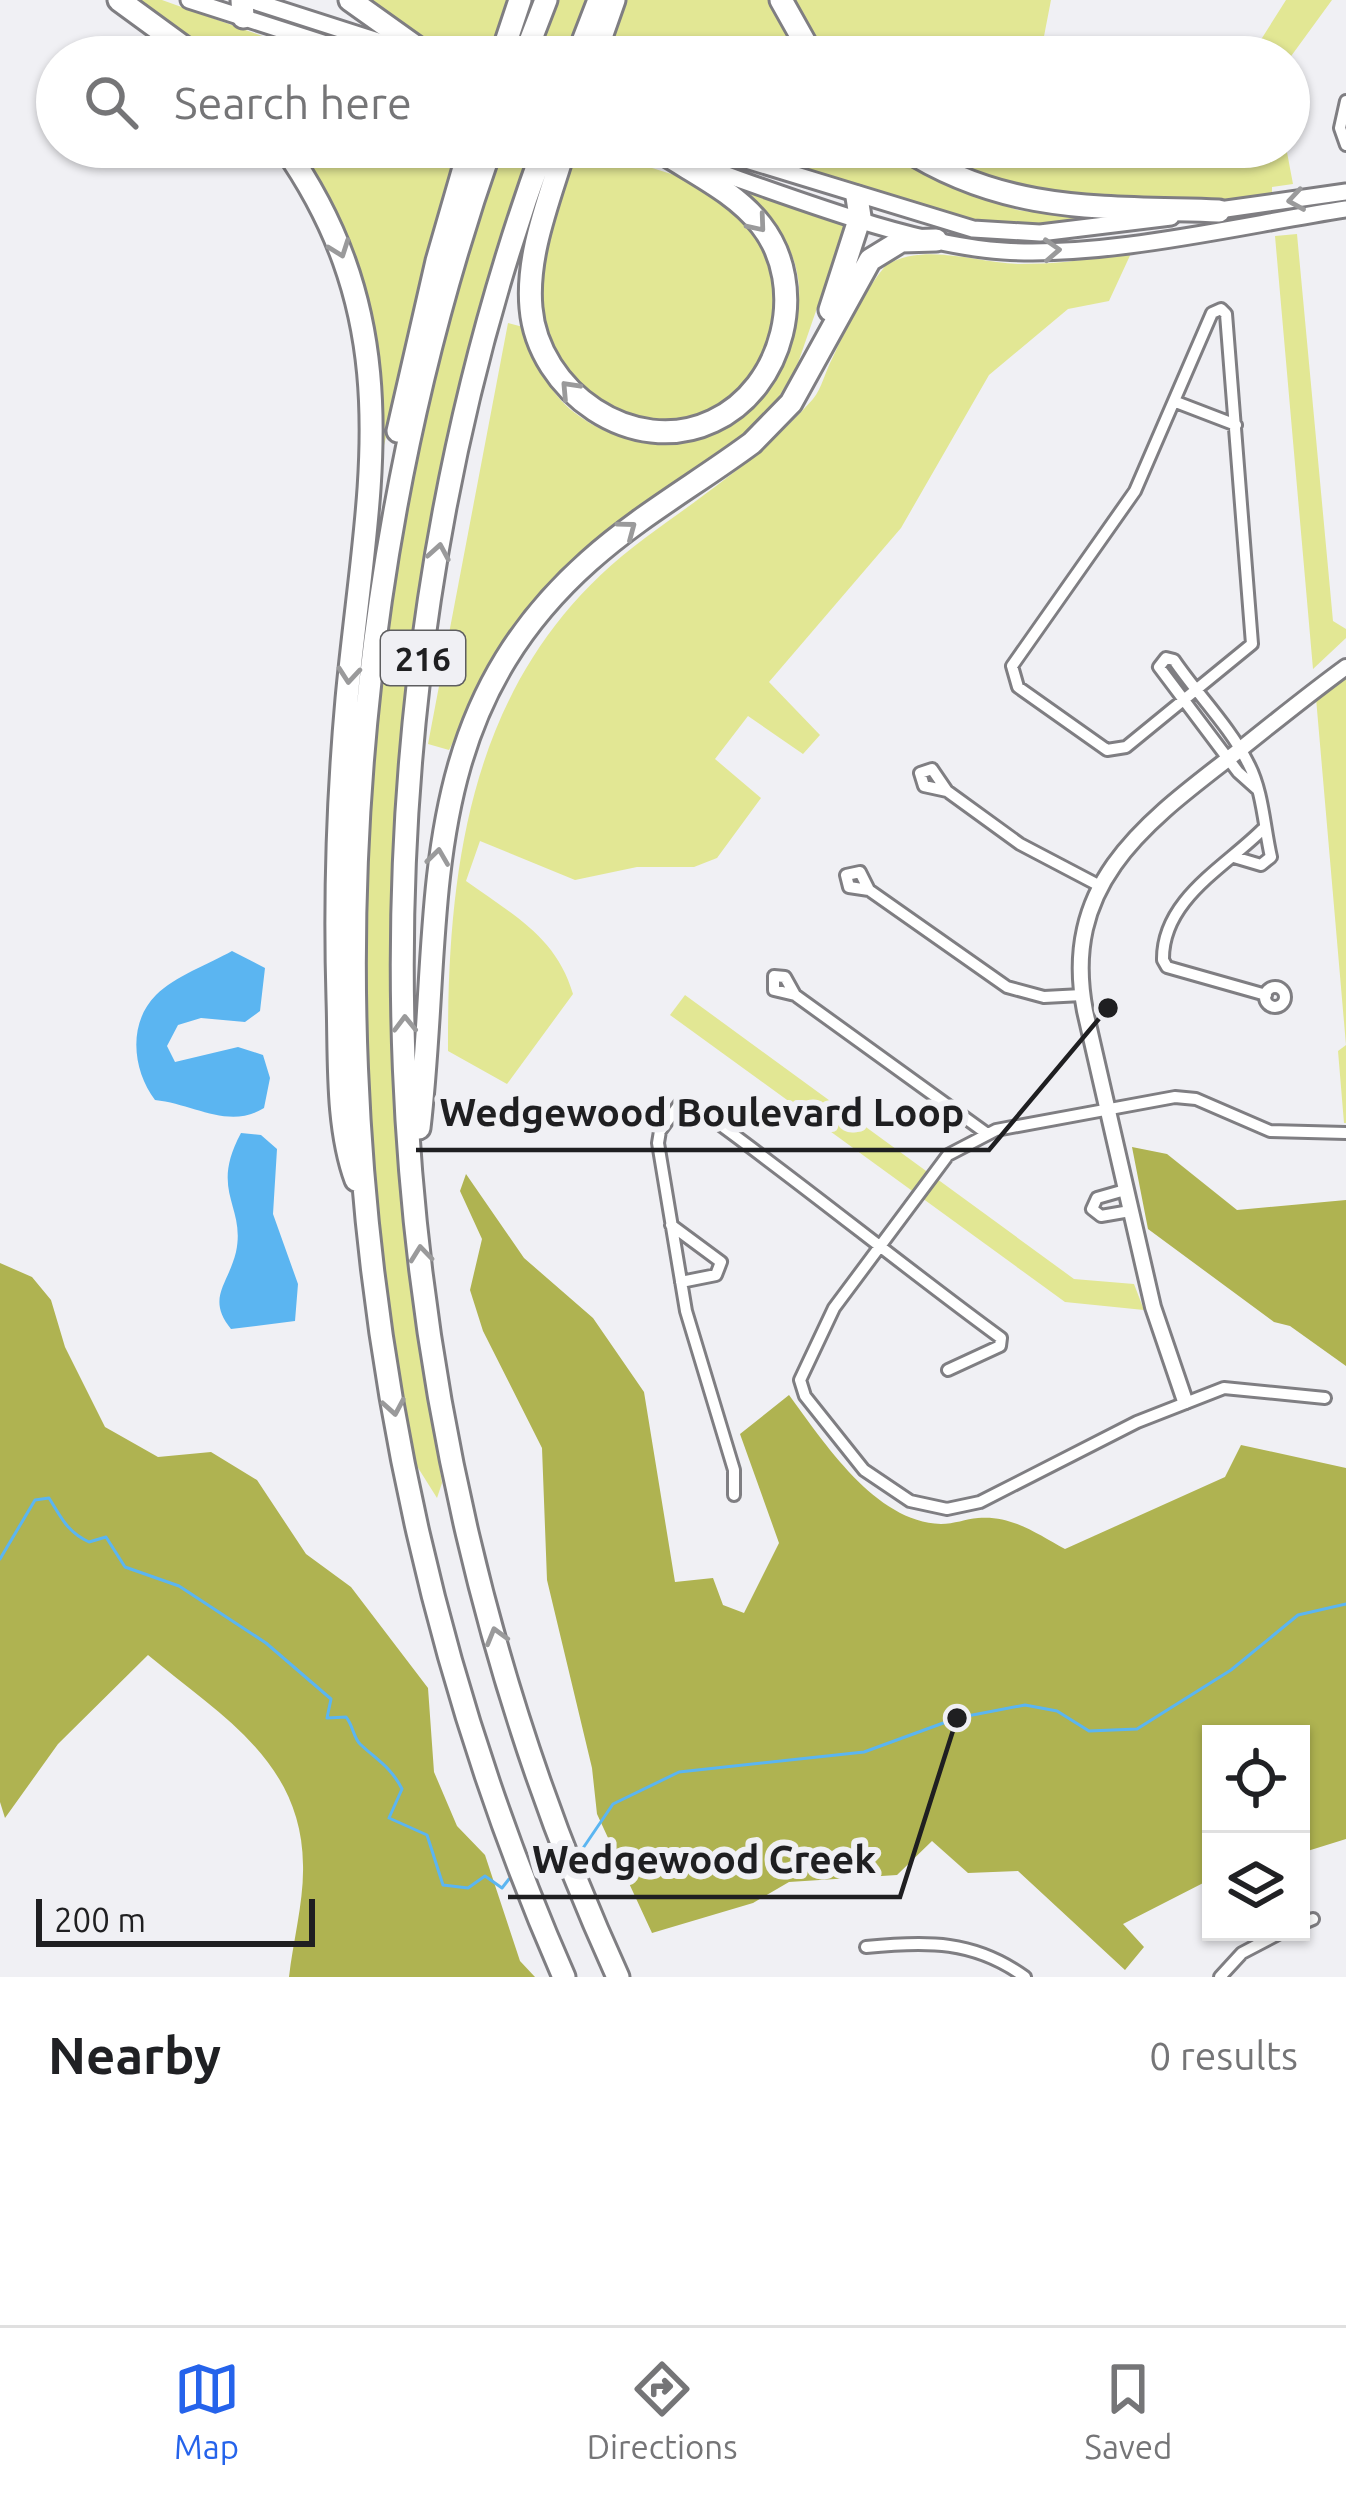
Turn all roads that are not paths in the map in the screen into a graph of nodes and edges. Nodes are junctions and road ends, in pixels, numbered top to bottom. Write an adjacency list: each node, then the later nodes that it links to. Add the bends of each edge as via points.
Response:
1 (119, 0): 10 (highway)
2 (189, 0): 9 (main road)
3 (350, 0): 13 (highway)
4 (520, 0): 14 (highway)
5 (547, 0): 15 (highway)
6 (599, 0): 16 (highway)
7 (614, 0): 17 (highway)
8 (782, 0): 18 (highway)
9 (245, 6): 11 (main road); 12 (main road)
10 (168, 36)
11 (316, 36)
12 (353, 36)
13 (399, 36)
14 (508, 36)
15 (532, 36)
16 (585, 36)
17 (601, 36)
18 (802, 36)
19 (1346, 100): 20 (street)
20 (1346, 145)
21 (297, 168): 56 (highway, one-way to 56, via 345,261 362,319 375,421 337,855 345,1130)
22 (464, 168): 38 (highway, via 386,489)
23 (485, 168): 38 (highway, 216, via 417,408)
24 (538, 168): 54 (highway, 216, one-way to 24, via 405,875 418,698 471,392)
25 (560, 168): 26 (highway, one-way to 25, via 760,223 779,257 786,297 781,341 761,379 715,421 677,430 628,425 585,406 544,357 530,285)
26 (685, 168)
27 (719, 168): 31 (main road)
28 (758, 168): 31 (main road)
29 (941, 168): 33 (highway, via 1043,204)
30 (1346, 192): 33 (main road, one-way to 33)
31 (859, 207): 33 (main road, via 1002,232); 34 (main road); 35 (highway)
32 (1346, 209): 34 (main road, one-way to 32, via 1052,251)
33 (1219, 211)
34 (936, 240): 35 (highway, via 901,242 870,260)
35 (810, 367): 54 (highway, one-way to 35, via 438,847 487,693 557,592 617,536 752,443 791,403)
36 (1176, 402): 37 (street); 37 (street, via 1212,313 1221,309); 41 (street, via 1135,490 1012,666 1018,687 1107,750 1126,747)
37 (1236, 425): 40 (street, via 1252,644)
38 (373, 665): 56 (highway, 216, via 355,930)
39 (1346, 667): 42 (street)
40 (1196, 694): 41 (street); 41 (street, via 1166,658 1159,667); 42 (street)
41 (1183, 703): 42 (street)
42 (1233, 754): 44 (street, via 1257,789); 46 (street, via 1146,821)
43 (947, 791): 46 (street, via 1020,844)
44 (1262, 830): 45 (street); 45 (street, via 1266,864)
45 (1234, 857): 50 (street, via 1192,889 1163,960)
46 (1100, 886): 49 (street, via 1083,944)
47 (868, 890): 49 (street, via 1007,987 1044,997)
48 (795, 995): 52 (street)
49 (1082, 995): 51 (street)
50 (1265, 995)
51 (1108, 1110): 52 (street); 53 (street, via 1196,1099 1270,1131); 55 (street)
52 (986, 1133): 59 (street, via 942,1160)
53 (1346, 1133)
54 (413, 1182): 67 (highway, 216, one-way to 54, via 530,1748 481,1585 451,1445)
55 (1125, 1190): 57 (street); 57 (street, via 1097,1198 1092,1209 1101,1216)
56 (366, 1208): 68 (highway, 216, one-way to 68, via 411,1500 484,1768)
57 (1130, 1210): 63 (street)
58 (671, 1225): 59 (street, via 658,1135 686,1102); 60 (street); 60 (street, via 721,1262 716,1275)
59 (878, 1247): 61 (street, via 1001,1338 1000,1346); 63 (street, via 834,1308 800,1380 864,1470 910,1501 946,1509 980,1502)
60 (681, 1282): 64 (street, via 734,1470)
61 (948, 1370)
62 (1325, 1398): 63 (street, via 1240,1386)
63 (1185, 1401)
64 (734, 1495)
65 (1265, 1941): 70 (street)
66 (866, 1947): 69 (street, via 948,1943)
67 (613, 1967)
68 (563, 1974)
69 (1025, 1977)
70 (1220, 1977)

